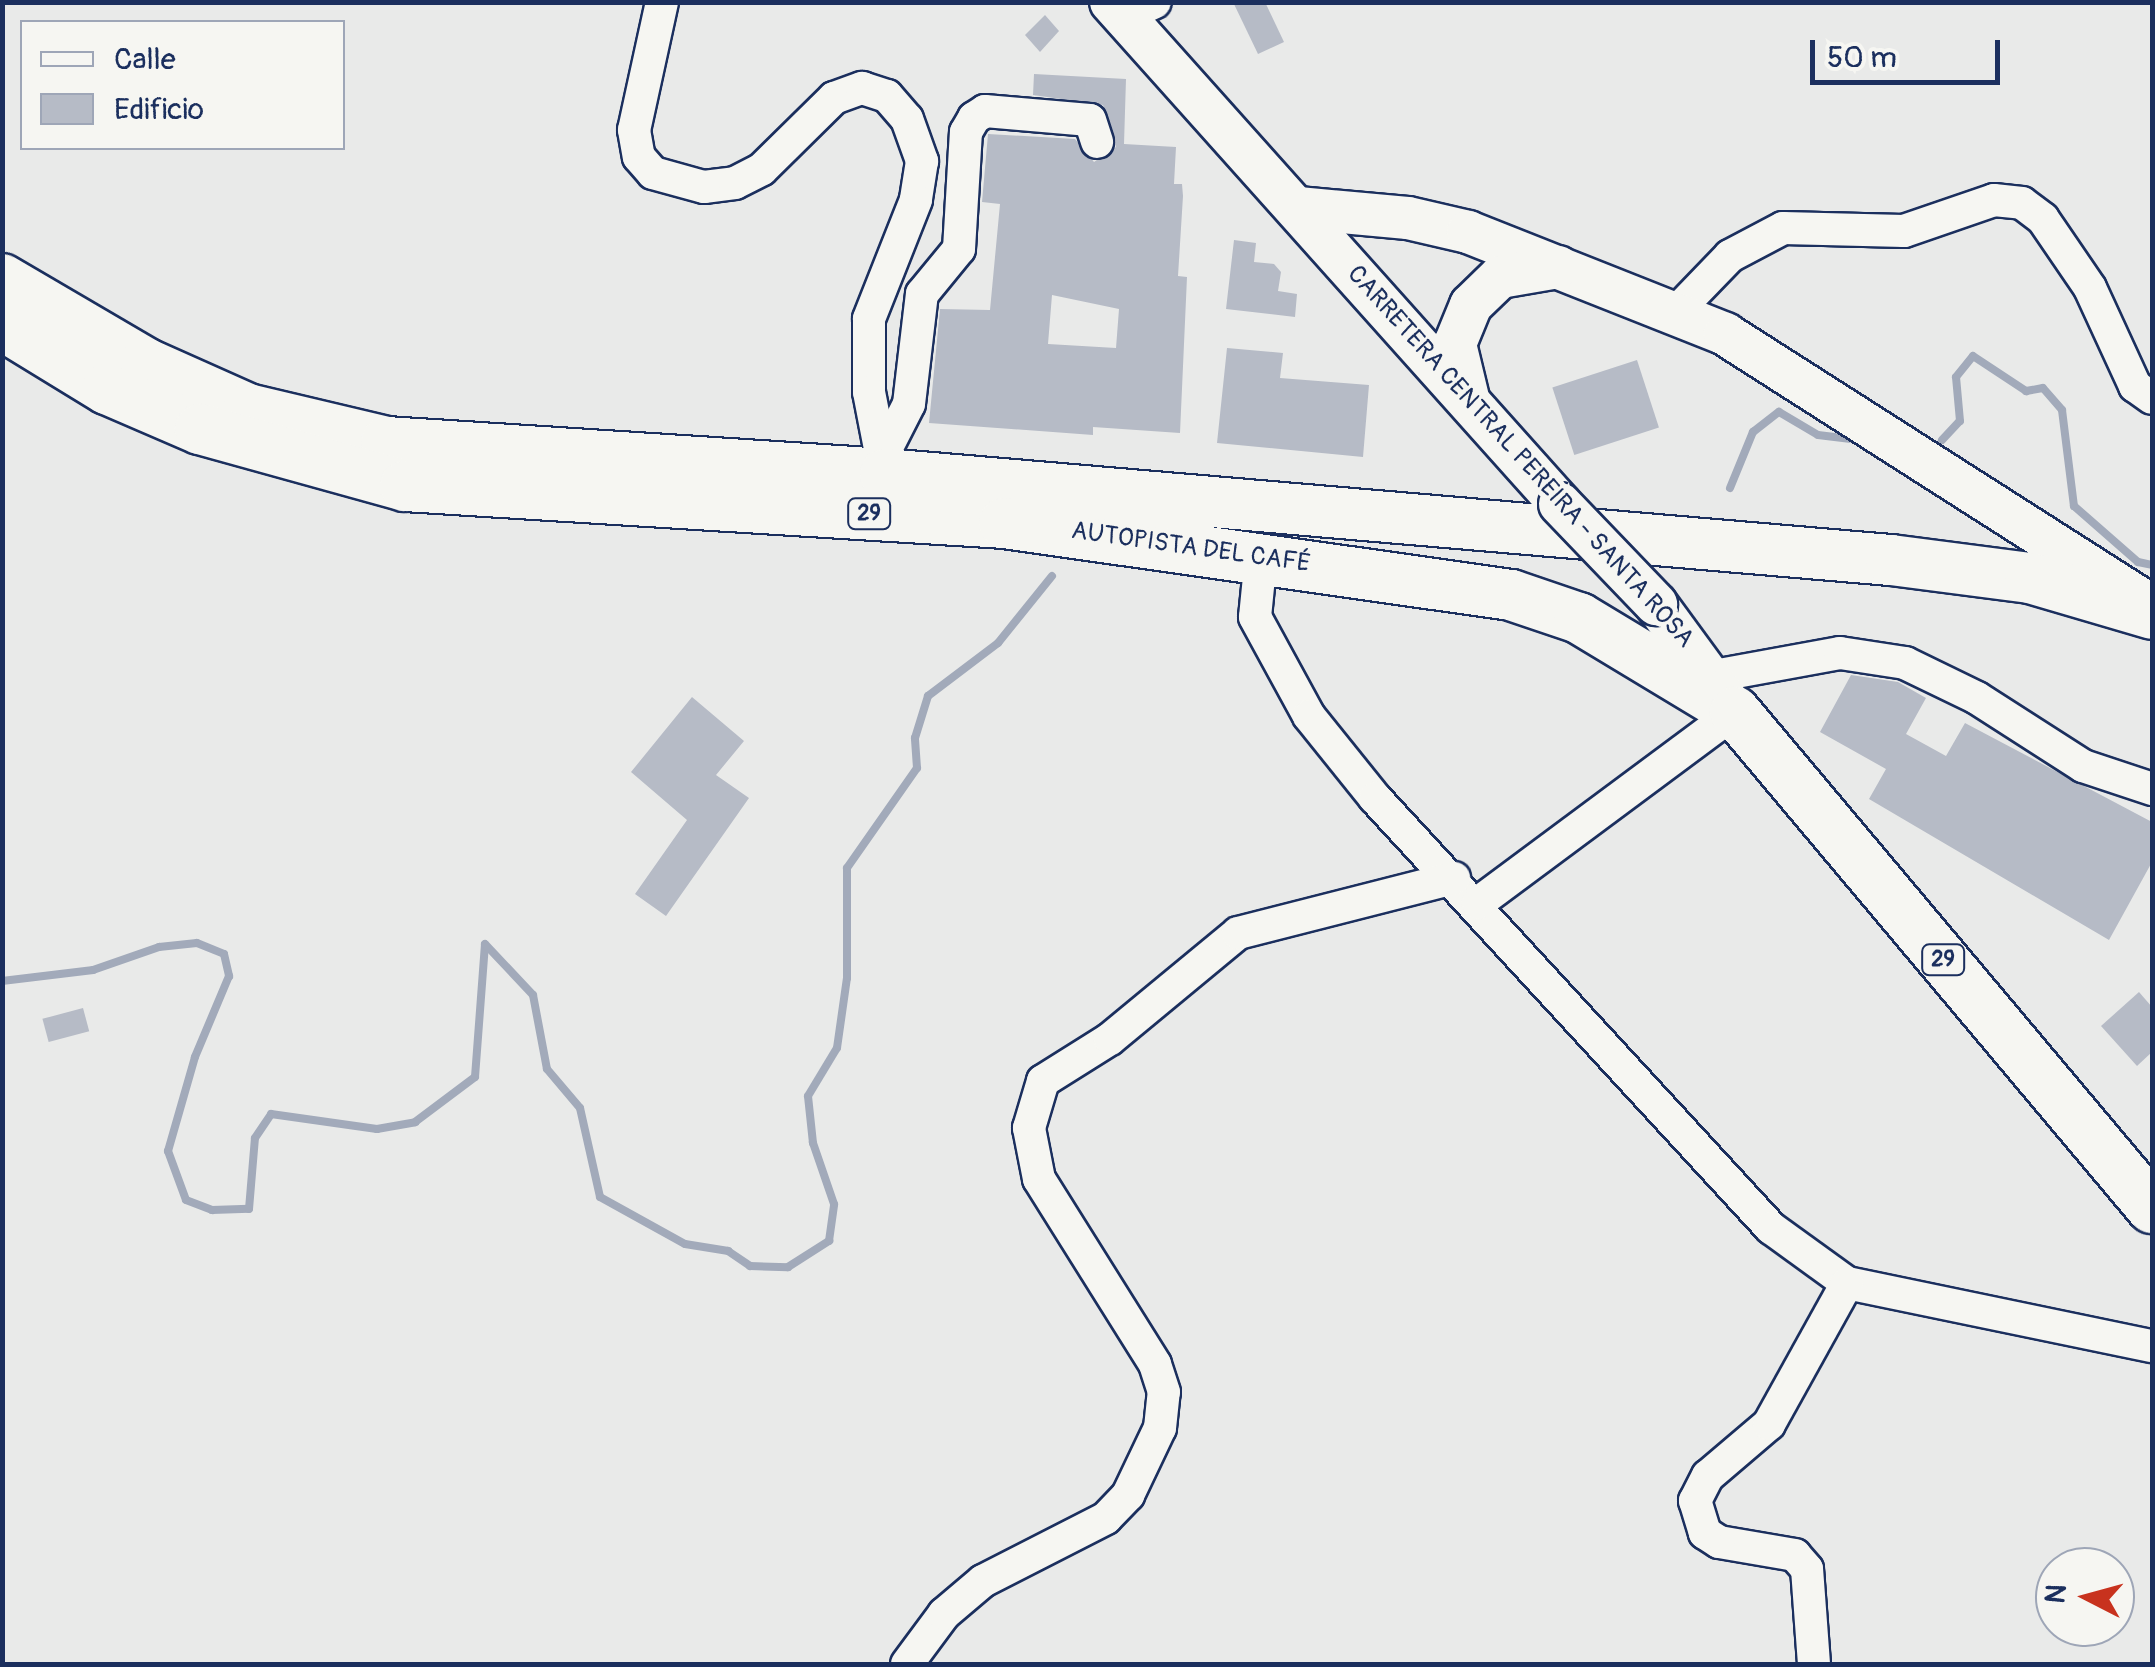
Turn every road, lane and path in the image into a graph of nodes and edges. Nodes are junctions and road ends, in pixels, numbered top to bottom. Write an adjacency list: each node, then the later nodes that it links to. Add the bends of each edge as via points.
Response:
1 (662, 2): 11 (street, via 634,130 639,157 653,173 704,187 734,183 762,169 834,98 862,88 887,96 907,119 922,160 916,200 869,319 869,392)
2 (1130, 7): 4 (main road, CARRETERA CENTRAL PEREIRA - SANTA ROSA)
3 (1096, 142): 11 (street, via 1090,120 985,112 974,118 966,132 959,249 922,294 909,404)
4 (1298, 208): 5 (main road, via 1408,218); 9 (main road, CARRETERA CENTRAL PEREIRA - SANTA ROSA)
5 (1564, 266): 7 (main road); 9 (main road, via 1500,277 1472,305 1455,344)
6 (2, 280): 11 (highway, AUTOPISTA DEL CAFÉ / 29, via 145,363 248,409 386,442)
7 (1676, 312): 10 (street, via 1730,256 1783,228 1904,231 1994,200 2022,202 2042,219 2090,288 2136,386); 13 (main road, via 1739,342)
8 (2, 325): 12 (highway, AUTOPISTA DEL CAFÉ / 29, via 107,389 200,429 406,486 1004,523)
9 (1468, 398): 15 (main road, CARRETERA CENTRAL PEREIRA - SANTA ROSA, bridge, via 1656,604)
10 (2152, 398)
11 (884, 464): 14 (highway, AUTOPISTA DEL CAFÉ / 29, via 1891,560 2030,578)
12 (1261, 557): 15 (highway, AUTOPISTA DEL CAFÉ / 29, via 1511,594 1579,618); 17 (street, via 1255,618 1280,671 1364,785)
13 (2152, 606)
14 (2152, 614)
15 (1724, 694): 16 (street, via 1840,653 1904,663 1977,698 2083,766); 18 (street); 19 (highway, AUTOPISTA DEL CAFÉ / 29)
16 (2152, 789)
17 (1454, 878): 18 (street); 22 (street, via 1238,933 1110,1040 1043,1081 1028,1128 1039,1179 1155,1364 1164,1392 1160,1428 1128,1495 1106,1518 983,1581 944,1614)
18 (1478, 903): 20 (street, via 1771,1228)
19 (2152, 1208)
20 (1846, 1283): 21 (street); 23 (street, via 1768,1424 1708,1476 1695,1502 1705,1533 1719,1542 1795,1555 1807,1568)
21 (2152, 1346)
22 (908, 1664)
23 (1814, 1664)

